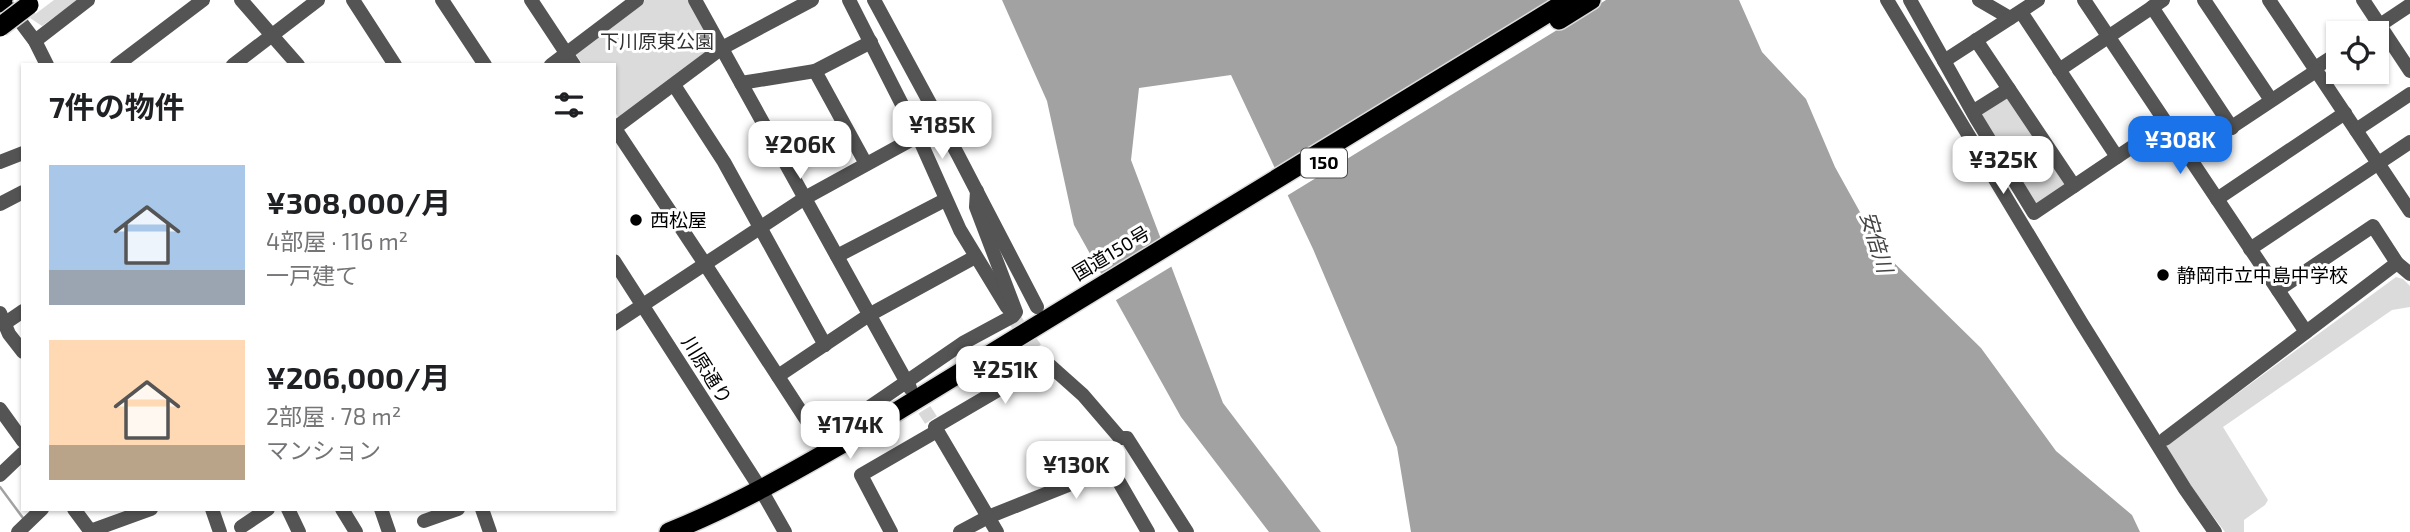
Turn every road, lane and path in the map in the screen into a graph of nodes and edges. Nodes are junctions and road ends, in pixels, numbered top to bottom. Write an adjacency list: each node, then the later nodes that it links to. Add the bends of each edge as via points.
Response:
1 (88, 0): 34 (street)
2 (203, 0): 42 (street)
3 (241, 0): 31 (street)
4 (318, 0): 31 (street)
5 (353, 0): 45 (street)
6 (442, 0): 46 (street)
7 (531, 0): 38 (street)
8 (637, 0): 38 (street)
9 (695, 0): 37 (street)
10 (812, 0): 37 (street)
11 (849, 0): 35 (street)
12 (874, 0): 72 (street)
13 (1569, 0): 91 (highway, 国道150号 / 150)
14 (1591, 0): 91 (highway, 国道150号 / 150)
15 (1887, 0): 135 (street, via 2087,333)
16 (1910, 0): 39 (street)
17 (1979, 0): 27 (street)
18 (2038, 0): 27 (street)
19 (2084, 0): 32 (street)
20 (2204, 0): 55 (street)
21 (2269, 0): 47 (street)
22 (2362, 0): 28 (street)
23 (2, 1): 34 (street)
24 (32, 2): 30 (highway, bridge)
25 (2157, 4): 32 (street); 60 (street)
26 (2410, 5): 29 (street)
27 (2015, 15): 33 (street); 48 (street)
28 (2370, 21)
29 (2385, 21)
30 (0, 27)
31 (272, 35): 43 (street); 44 (street)
32 (2108, 37): 48 (street); 58 (street)
33 (1976, 40): 39 (street); 53 (street)
34 (35, 41): 41 (street)
35 (871, 43): 49 (street); 63 (street)
36 (2389, 47): 50 (street)
37 (722, 48): 51 (street); 52 (street)
38 (570, 59)
39 (1944, 61): 56 (street)
40 (2326, 62): 47 (street)
41 (46, 63)
42 (120, 63)
43 (236, 63)
44 (296, 63)
45 (394, 63)
46 (484, 63)
47 (2316, 69): 55 (street); 57 (street)
48 (2059, 70): 67 (street)
49 (815, 71): 51 (street); 70 (street)
50 (2410, 71)
51 (741, 83): 74 (street)
52 (674, 85): 59 (street); 79 (street)
53 (2009, 89): 56 (street); 71 (street)
54 (2410, 94): 62 (street)
55 (2272, 100): 60 (street)
56 (1974, 111): 71 (street, via 2034,213)
57 (2345, 113): 62 (street); 75 (street)
58 (2166, 124): 66 (street); 67 (street)
59 (616, 127)
60 (2231, 128): 66 (street)
61 (616, 130): 85 (street)
62 (2356, 130): 69 (street)
63 (918, 136): 70 (street); 76 (street)
64 (2410, 142): 69 (street)
65 (21, 154): 68 (street)
66 (2188, 156): 75 (street)
67 (2117, 157): 71 (street)
68 (0, 162)
69 (2378, 163): 78 (street); 80 (street)
70 (866, 164): 74 (street)
71 (2074, 186)
72 (977, 191): 91 (street); 93 (street, via 976,207 1016,312)
73 (21, 193): 77 (street)
74 (805, 198): 79 (street); 81 (street)
75 (2217, 199): 80 (street)
76 (945, 200): 81 (street); 82 (street)
77 (0, 204)
78 (2410, 211)
79 (761, 227): 85 (street); 96 (street)
80 (2250, 249): 87 (street)
81 (837, 256): 90 (street)
82 (975, 257): 90 (street); 93 (street)
83 (2397, 263): 86 (street); 87 (street, via 2373,226); 95 (street)
84 (616, 264): 88 (street, 川原通り)
85 (705, 264): 88 (street); 98 (street)
86 (2410, 274)
87 (2278, 290): 95 (street)
88 (643, 305): 94 (street); 106 (street, 川原通り)
89 (21, 311): 92 (street)
90 (869, 315): 96 (street); 99 (street)
91 (1048, 317): 106 (highway, 国道150号 / 150)
92 (2, 318): 97 (street)
93 (1014, 318): 99 (street, via 963,344)
94 (616, 323)
95 (2306, 332): 103 (street)
96 (825, 345): 98 (street)
97 (21, 349)
98 (778, 376): 99 (street, via 820,441)
99 (909, 386)
100 (0, 409): 102 (street)
101 (934, 426): 117 (street); 130 (street, via 861,475); 134 (street, via 1042,358 1083,395 1120,438 1127,438)
102 (21, 438)
103 (2165, 439)
104 (21, 455): 105 (street)
105 (0, 475)
106 (763, 494): 127 (highway, 国道150号 / 150); 128 (highway, 国道150号 / 150); 129 (street, 川原通り)
107 (39, 511): 120 (street)
108 (75, 511): 121 (street)
109 (146, 511): 121 (street)
110 (213, 511): 122 (street)
111 (265, 511): 119 (street)
112 (289, 511): 123 (street)
113 (343, 511): 124 (street)
114 (382, 511): 125 (street)
115 (452, 511): 118 (street)
116 (483, 511): 126 (street)
117 (988, 517): 131 (street); 132 (street); 133 (street, via 1111,468)
118 (424, 521)
119 (241, 527)
120 (18, 532)
121 (90, 532)
122 (220, 532)
123 (299, 532)
124 (356, 532)
125 (389, 532)
126 (490, 532)
127 (669, 532)
128 (698, 532)
129 (785, 532)
130 (891, 532)
131 (960, 532)
132 (997, 532)
133 (1148, 532)
134 (1187, 532)
135 (2216, 532)

